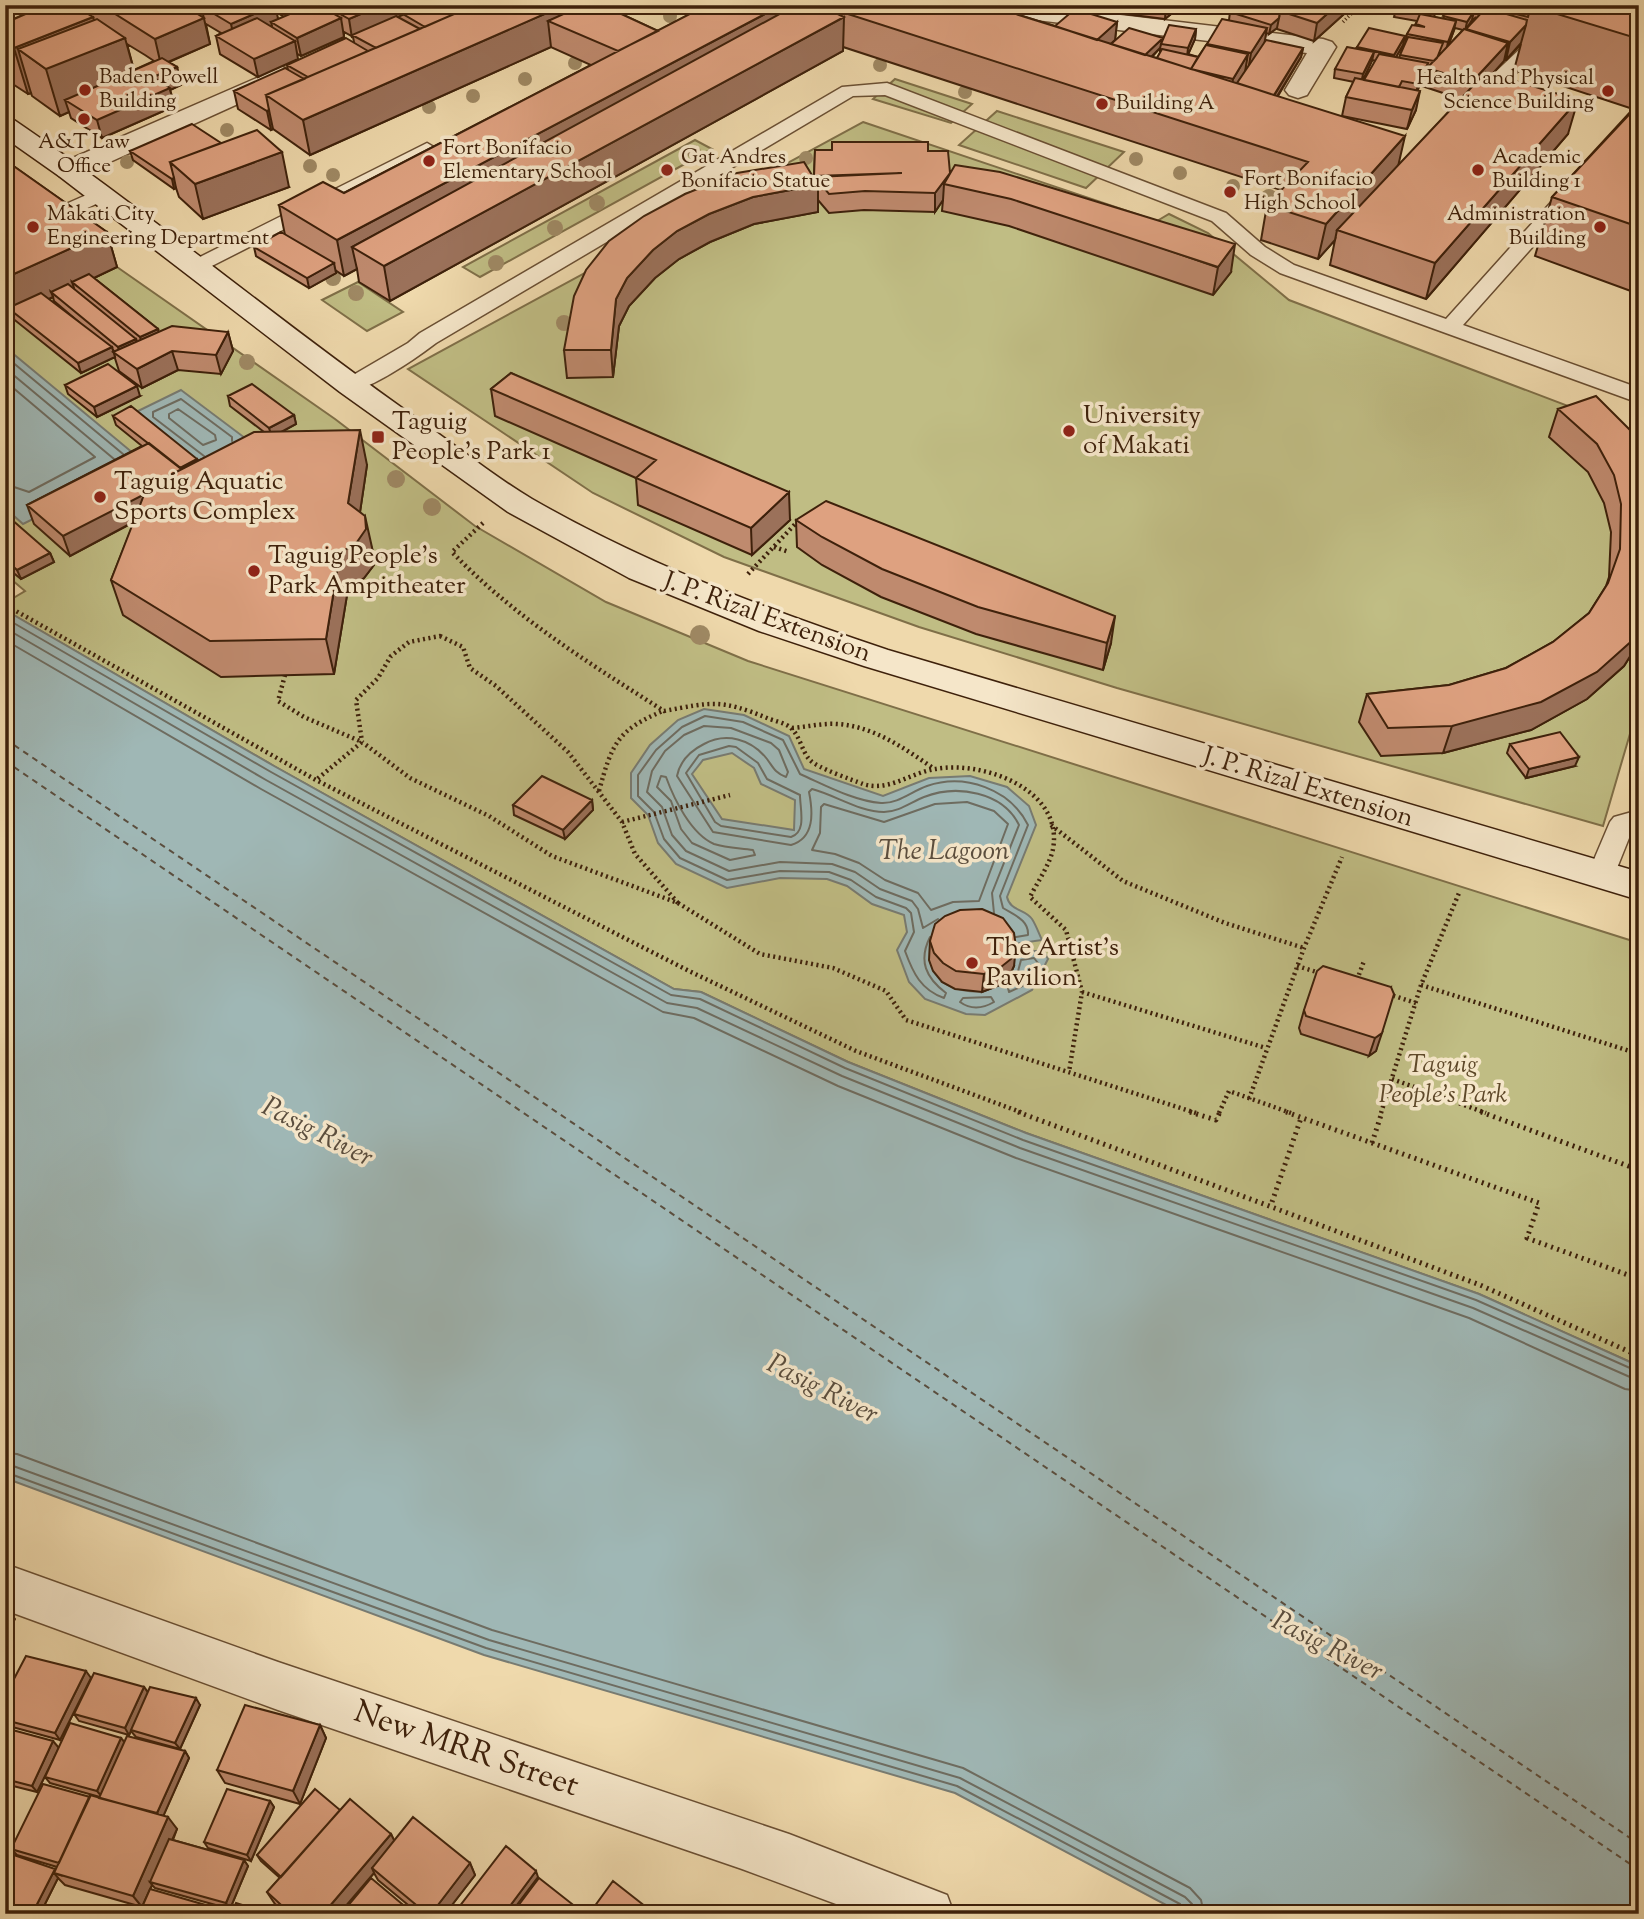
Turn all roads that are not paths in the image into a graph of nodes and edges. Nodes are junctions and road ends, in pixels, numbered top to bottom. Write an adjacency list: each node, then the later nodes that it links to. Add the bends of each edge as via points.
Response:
1 (972, 5): 4 (main road, via 1323,47)
2 (1552, 18): 5 (lane, via 1538,40)
3 (299, 67): 8 (main road)
4 (1298, 90)
5 (1457, 121)
6 (5, 126): 8 (main road, J. P. Rizal Extension)
7 (427, 149): 13 (lane)
8 (69, 170): 10 (main road, J. P. Rizal Extension)
9 (1585, 177): 15 (lane)
10 (100, 195): 11 (lane); 13 (main road, J. P. Rizal Extension)
11 (41, 222)
12 (1330, 259): 14 (lane)
13 (195, 267): 16 (main road, J. P. Rizal Extension)
14 (1311, 279): 15 (lane); 16 (lane, via 1258,251 1219,217 887,89 863,89 849,91 416,348)
15 (1451, 326): 17 (lane)
16 (346, 382): 19 (main road, J. P. Rizal Extension, via 519,505 640,570 771,624)
17 (1639, 396)
18 (1639, 820): 19 (lane, via 1619,829)
19 (1601, 876): 20 (main road, J. P. Rizal Extension)
20 (1639, 886)
21 (5, 1587): 22 (main road, New MRR Street, via 381,1722 763,1851)
22 (928, 1914)

